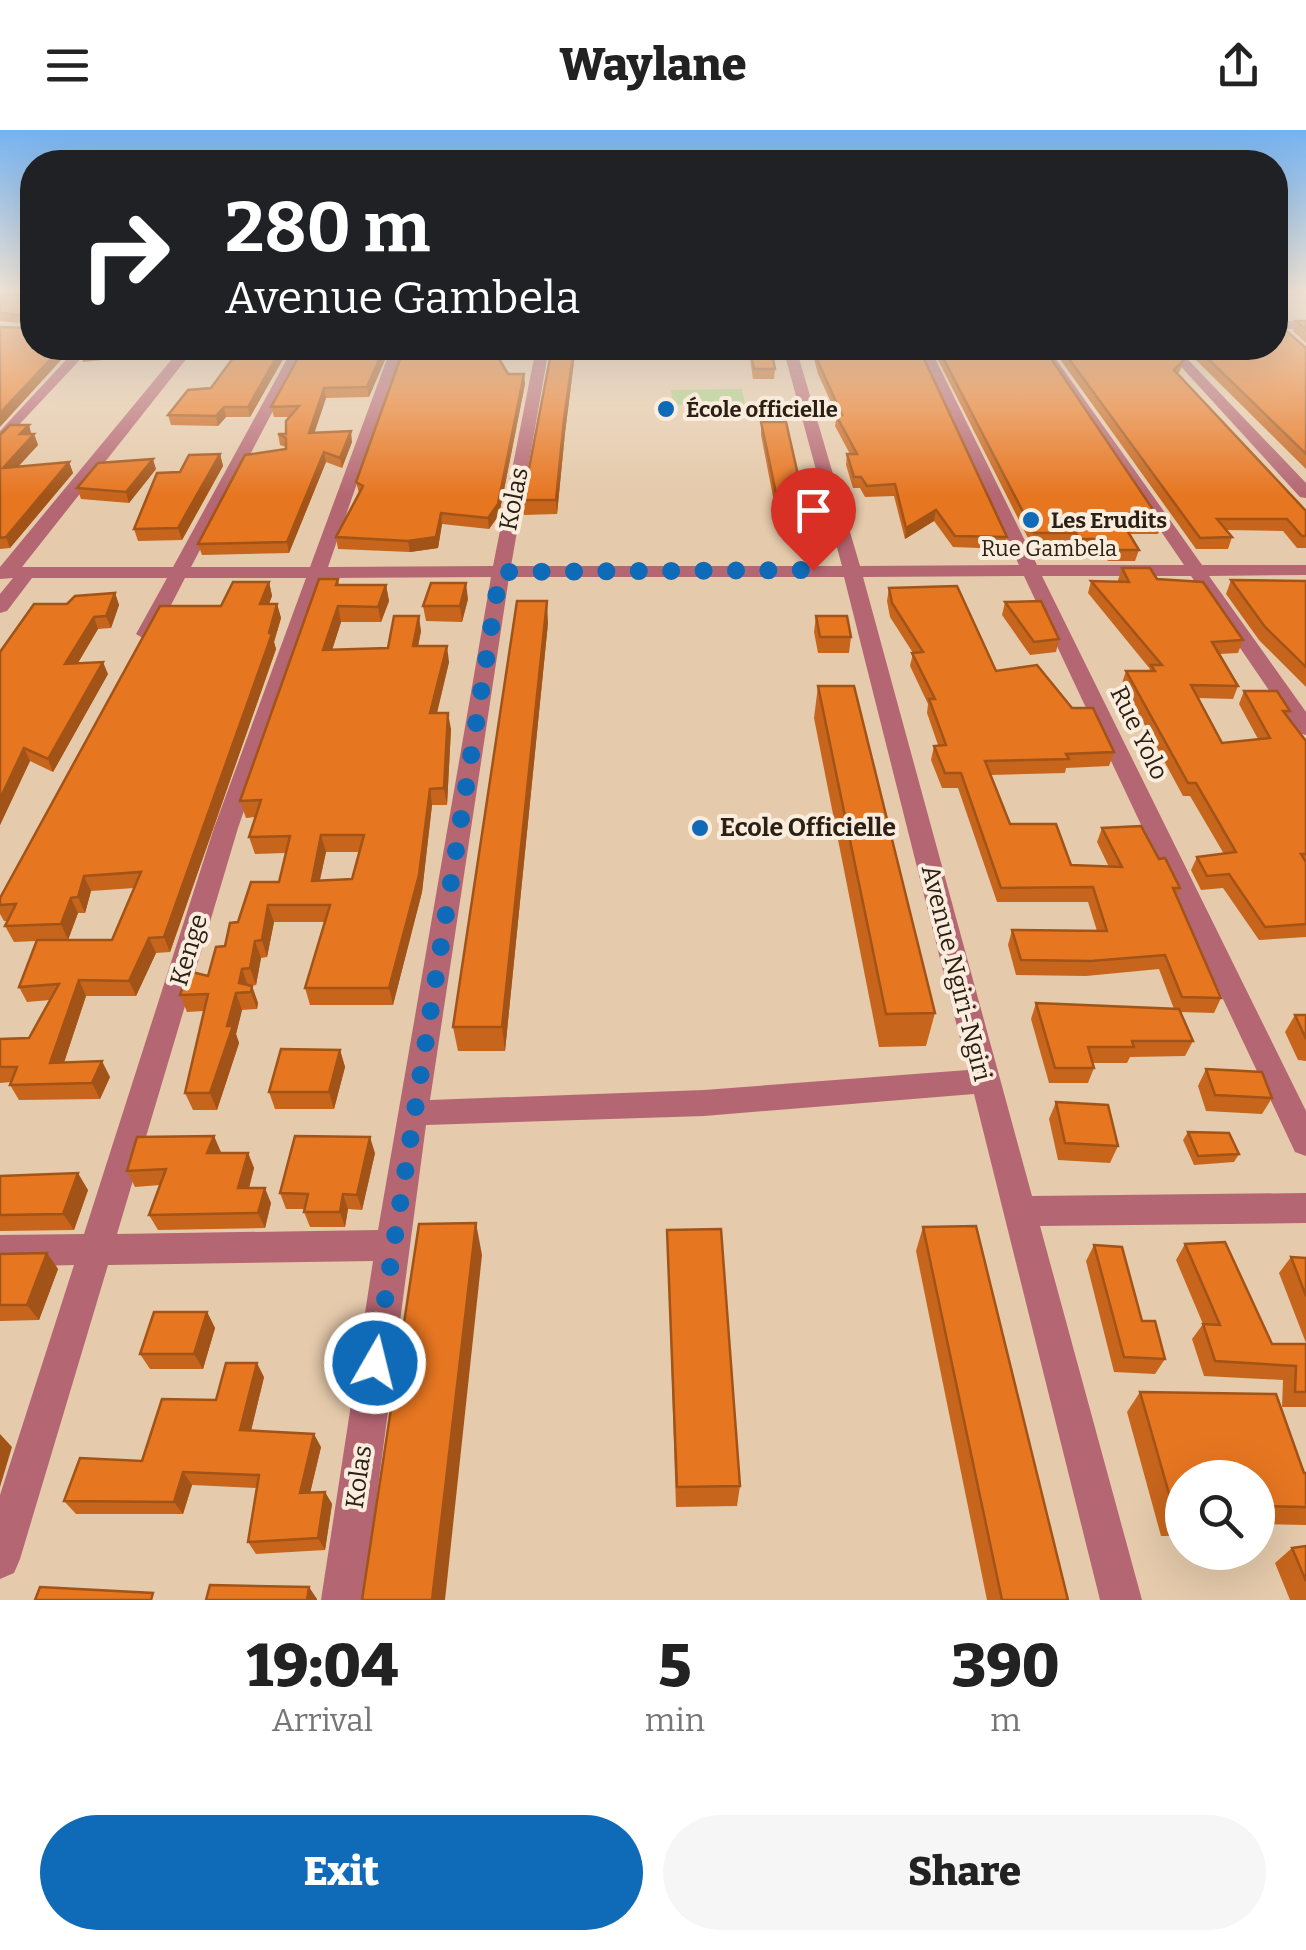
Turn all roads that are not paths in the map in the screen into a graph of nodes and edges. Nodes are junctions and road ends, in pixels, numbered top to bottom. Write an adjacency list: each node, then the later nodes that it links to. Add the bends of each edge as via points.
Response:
1 (73, 360): 10 (street)
2 (179, 360): 18 (street)
3 (293, 360): 16 (street)
4 (393, 360): 19 (street, Kenge)
5 (540, 360): 17 (street, Kolas)
6 (792, 360): 12 (street, Avenue Ngiri-Ngiri)
7 (929, 360): 15 (street, Rue Yolo)
8 (1050, 360): 13 (street)
9 (1181, 360): 11 (street)
10 (0, 440)
11 (1306, 493)
12 (852, 570): 15 (street, Rue Gambela); 17 (street, Rue Gambela); 23 (street, Avenue Ngiri-Ngiri)
13 (1198, 570): 14 (street, Rue Gambela); 15 (street, Rue Gambela); 22 (street)
14 (1306, 570)
15 (1031, 571): 25 (street, Rue Yolo)
16 (180, 572): 18 (street, Rue Gambela); 19 (street, Rue Gambela); 21 (street)
17 (500, 572): 19 (street, Rue Gambela); 24 (street, Kolas)
18 (11, 573): 20 (street)
19 (314, 574): 29 (street, Kenge, via 226,828)
20 (0, 607)
21 (132, 660)
22 (1306, 728)
23 (984, 1081): 24 (street, via 704,1103); 27 (street, Avenue Ngiri-Ngiri)
24 (415, 1113): 28 (street, Kolas)
25 (1306, 1143)
26 (1306, 1208): 27 (street)
27 (1019, 1210): 33 (street, Avenue Ngiri-Ngiri)
28 (392, 1244): 29 (street); 32 (street, Kolas)
29 (98, 1249): 30 (street); 31 (street, Kenge)
30 (0, 1251)
31 (0, 1558)
32 (342, 1600)
33 (1121, 1600)

